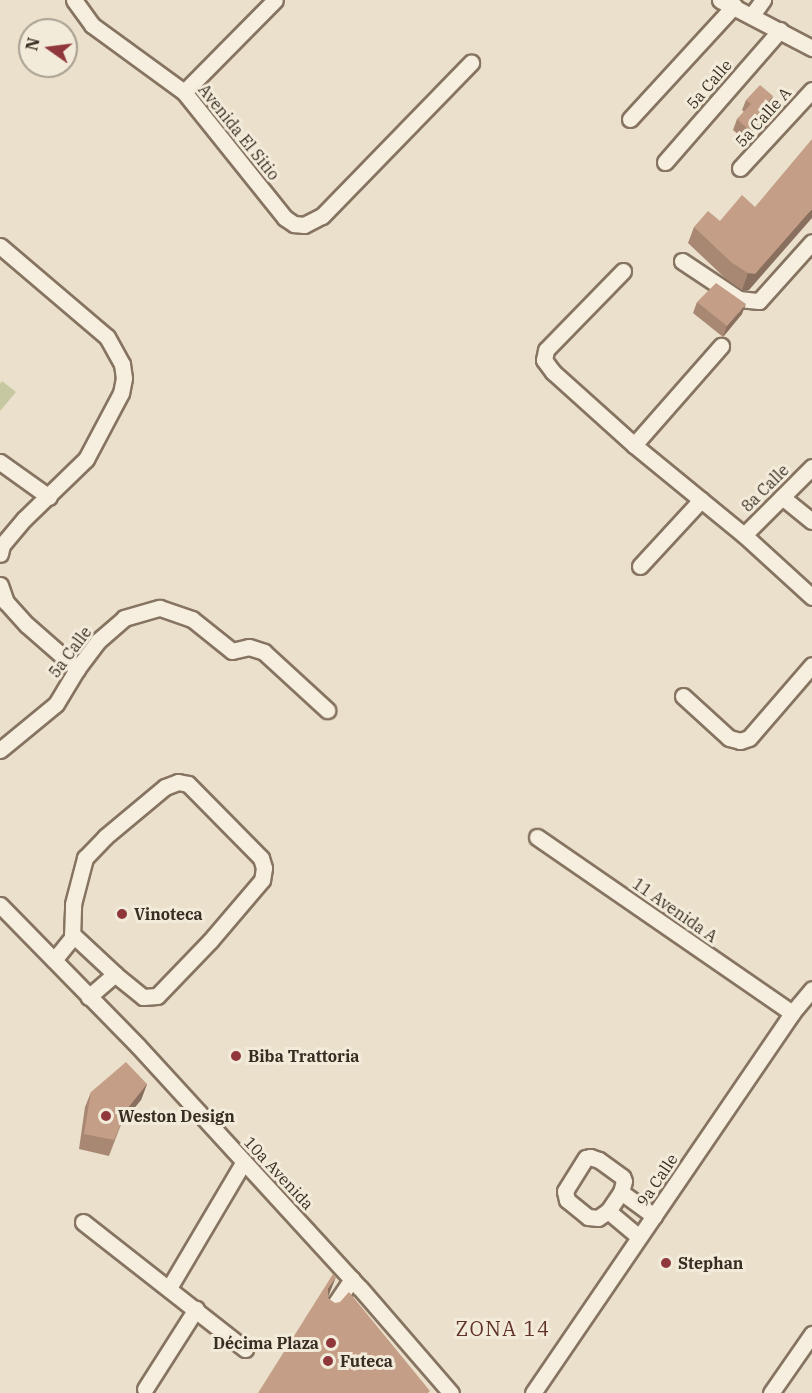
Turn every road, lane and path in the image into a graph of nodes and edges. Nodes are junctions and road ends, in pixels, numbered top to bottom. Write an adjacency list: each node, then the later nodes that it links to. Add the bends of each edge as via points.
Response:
1 (74, 0): 10 (street, Avenida El Sitio, via 92,25)
2 (275, 0): 10 (street)
3 (763, 0): 5 (street)
4 (727, 3): 5 (street); 11 (street)
5 (752, 15): 6 (street)
6 (780, 30): 7 (street); 12 (street, 5a Calle)
7 (812, 48)
8 (471, 63): 10 (street, Avenida El Sitio, via 322,216 304,225 285,218)
9 (812, 90): 13 (street, 5a Calle A)
10 (184, 92)
11 (630, 119)
12 (665, 162)
13 (740, 168)
14 (812, 242): 16 (street, via 759,301 739,299)
15 (0, 246): 22 (street, via 107,337 122,364 121,393 86,459)
16 (682, 261)
17 (623, 271): 19 (street, via 546,350 544,360)
18 (721, 346): 19 (street)
19 (634, 445): 24 (street)
20 (0, 462): 22 (street)
21 (812, 467): 23 (street, 8a Calle)
22 (49, 497): 27 (street, via 2,545)
23 (782, 497): 25 (street); 26 (street, 8a Calle)
24 (701, 500): 26 (street); 28 (street)
25 (812, 521)
26 (744, 535): 30 (street)
27 (0, 554)
28 (640, 566)
29 (0, 585): 32 (street, via 6,602 27,625)
30 (812, 597)
31 (812, 665): 33 (street, via 749,738 740,741 729,738)
32 (77, 669): 34 (street, 5a Calle, via 98,641 124,618 160,608 192,619 232,651 249,646 264,651); 35 (street, 5a Calle, via 56,704)
33 (683, 696)
34 (327, 710)
35 (0, 750)
36 (537, 837): 43 (street, 11 Avenida A)
37 (0, 905): 39 (street, 10a Avenida)
38 (72, 934): 39 (street); 40 (street); 40 (street, via 73,904 85,858 165,788 178,782 188,783 261,858 262,880 157,996 143,997)
39 (54, 960): 42 (street, 10a Avenida)
40 (115, 974): 42 (street)
41 (812, 989): 43 (street, 9a Calle)
42 (89, 997): 44 (street, 10a Avenida)
43 (792, 1013): 47 (street, 9a Calle)
44 (244, 1161): 50 (street, 10a Avenida); 51 (street)
45 (621, 1192): 46 (street); 46 (street, via 622,1177 590,1157 568,1182 567,1200 588,1217 598,1218); 47 (street)
46 (608, 1210): 49 (street)
47 (654, 1216): 49 (street, 9a Calle)
48 (83, 1222): 51 (street)
49 (639, 1237): 58 (street, 9a Calle)
50 (359, 1281): 53 (street); 57 (street, 10a Avenida)
51 (169, 1288): 52 (street)
52 (196, 1309): 55 (street); 56 (street)
53 (329, 1313)
54 (812, 1334): 59 (street)
55 (245, 1349)
56 (145, 1389)
57 (451, 1393)
58 (533, 1393)
59 (771, 1393)

